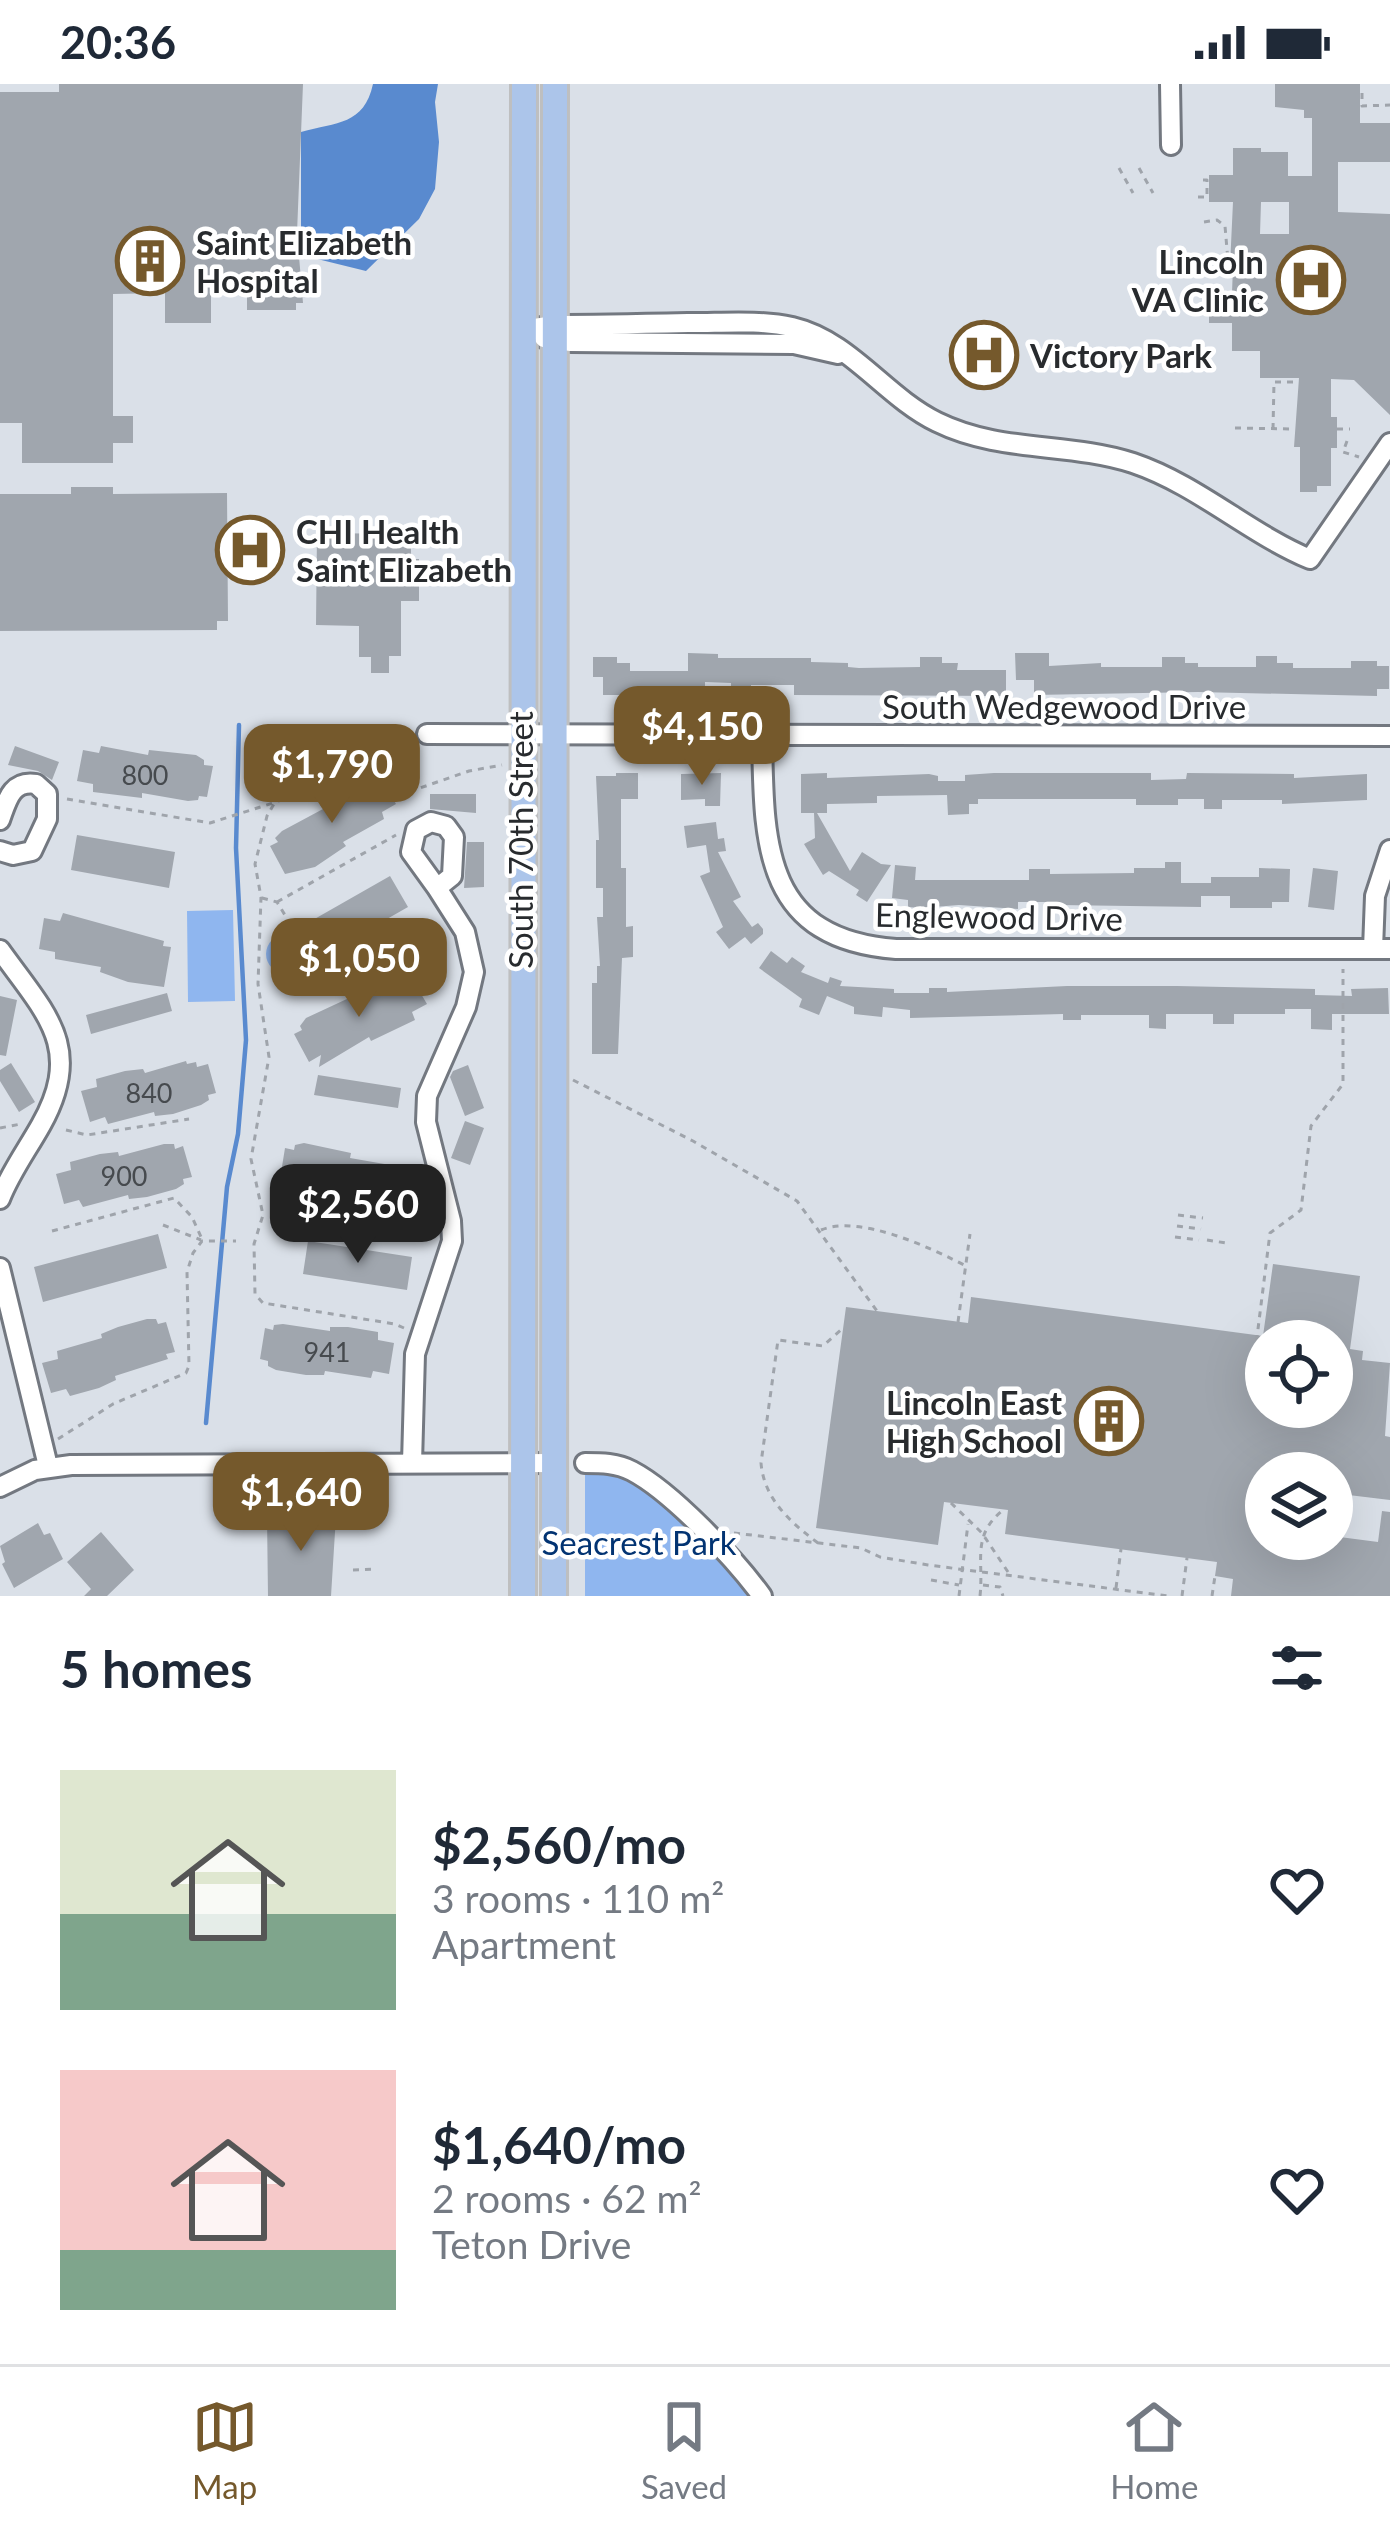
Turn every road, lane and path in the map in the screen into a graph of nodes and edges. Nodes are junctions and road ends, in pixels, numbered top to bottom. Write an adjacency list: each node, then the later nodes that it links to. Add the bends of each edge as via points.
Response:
1 (524, 84): 15 (main road, South 70th Street)
2 (555, 84): 16 (main road, South 70th Street)
3 (1170, 84): 6 (street)
4 (1362, 93): 5 (path, via 1362,106)
5 (1390, 105)
6 (1172, 145)
7 (1119, 168): 10 (path)
8 (1139, 168): 11 (path)
9 (1198, 180): 12 (path, via 1207,180 1208,197)
10 (1133, 193)
11 (1153, 193)
12 (1198, 197)
13 (1204, 222): 14 (path, via 1226,226 1228,260 1220,273)
14 (1205, 272)
15 (522, 330): 16 (street); 28 (main road, South 70th Street)
16 (554, 333): 24 (street, via 794,344 856,361 955,431 1151,470 1310,559); 29 (main road, South 70th Street)
17 (1298, 382): 19 (path, via 1274,382)
18 (1235, 428): 19 (path)
19 (1273, 429): 20 (path)
20 (1294, 429)
21 (1337, 429): 22 (path)
22 (1350, 429)
23 (1346, 441): 25 (path, via 1343,452)
24 (1390, 443)
25 (1365, 459)
26 (427, 734): 28 (street, South Wedgewood Drive)
27 (763, 735): 29 (street, South Wedgewood Drive); 30 (street, South Wedgewood Drive); 44 (street, Englewood Drive, via 764,824 777,876 805,915 849,941 896,949)
28 (522, 736): 29 (street, South Wedgewood Drive); 78 (main road, South 70th Street)
29 (553, 736): 76 (main road, South 70th Street)
30 (1390, 736)
31 (502, 766): 33 (path, via 420,788 363,764)
32 (59, 798): 34 (path, via 196,822)
33 (275, 802): 34 (path); 36 (path)
34 (252, 811): 36 (path)
35 (0, 820): 39 (street, via 20,784 47,794 47,819 32,851)
36 (265, 823): 41 (path, via 255,864)
37 (402, 834): 42 (path)
38 (1390, 850): 45 (street, via 1375,896)
39 (0, 851)
40 (437, 888): 75 (street, via 465,932 474,972 428,1096 425,1122 452,1241 413,1364)
41 (261, 897): 42 (path); 73 (path, via 258,984 269,1058 251,1160 263,1215 254,1244 255,1294 263,1303 395,1324)
42 (277, 902): 43 (path)
43 (289, 920)
44 (1344, 949): 45 (street, Englewood Drive); 70 (path, via 1342,1084 1311,1126 1301,1210 1270,1233)
45 (1381, 949)
46 (0, 950): 50 (street, via 52,1022 62,1052 58,1090)
47 (572, 1079): 58 (path, via 797,1201)
48 (189, 1119): 49 (path, via 87,1136)
49 (66, 1130)
50 (0, 1199)
51 (1178, 1215): 53 (path)
52 (368, 1216): 60 (path)
53 (1202, 1218)
54 (163, 1225): 62 (path)
55 (1177, 1226): 56 (path)
56 (1201, 1229)
57 (52, 1231): 62 (path, via 173,1198)
58 (818, 1232): 67 (path, via 838,1227 909,1237); 69 (path)
59 (970, 1234): 67 (path)
60 (365, 1237)
61 (1175, 1237): 63 (path)
62 (202, 1240): 65 (path); 74 (path, via 187,1272 186,1373)
63 (1199, 1240)
64 (1207, 1240): 66 (path)
65 (236, 1241)
66 (1226, 1243)
67 (966, 1266): 71 (path)
68 (0, 1268): 79 (street)
69 (877, 1311)
70 (1259, 1320)
71 (958, 1322)
72 (843, 1328): 86 (path, via 823,1346 778,1340 761,1463 777,1506)
73 (405, 1333)
74 (57, 1439)
75 (412, 1463): 78 (street); 79 (street)
76 (553, 1463): 78 (street); 100 (main road, South 70th Street)
77 (585, 1463): 101 (street, via 620,1466 645,1479)
78 (522, 1464): 99 (main road, South 70th Street)
79 (48, 1466): 80 (street)
80 (0, 1487)
81 (951, 1503): 83 (path)
82 (1003, 1510): 85 (path)
83 (968, 1522): 85 (path); 91 (path)
84 (726, 1532): 86 (path)
85 (982, 1533): 92 (path); 93 (path)
86 (818, 1543): 91 (path)
87 (1121, 1549): 98 (path)
88 (1187, 1558): 106 (path)
89 (376, 1569): 90 (path)
90 (352, 1570)
91 (963, 1570): 92 (path); 96 (path)
92 (982, 1572): 93 (path); 97 (path)
93 (1011, 1576): 98 (path)
94 (1215, 1576): 107 (path)
95 (931, 1580): 96 (path)
96 (960, 1585): 102 (path)
97 (981, 1585): 103 (path); 104 (path)
98 (1116, 1589): 105 (path)
99 (524, 1596)
100 (554, 1596)
101 (762, 1596)
102 (958, 1596)
103 (980, 1596)
104 (1003, 1596)
105 (1168, 1596)
106 (1182, 1596)
107 (1212, 1596)

